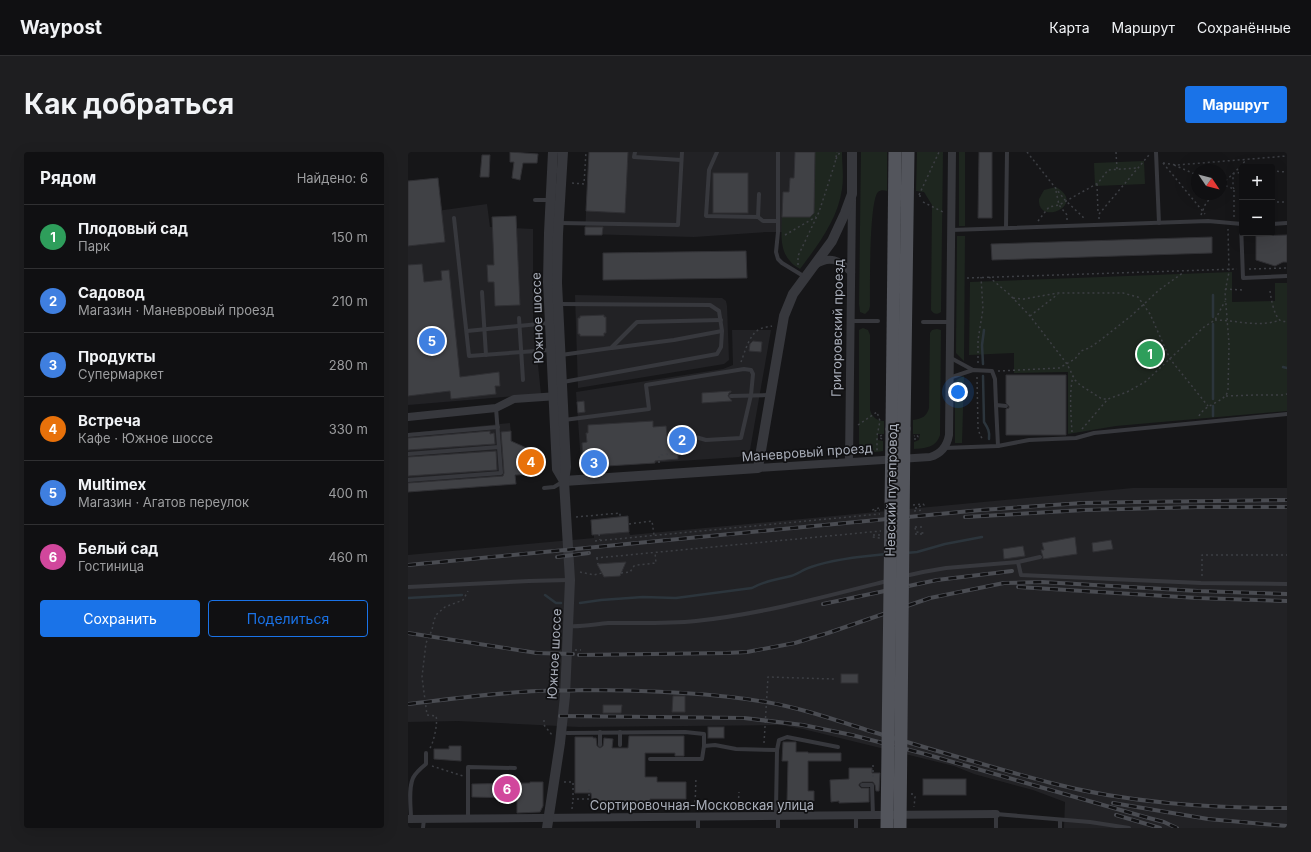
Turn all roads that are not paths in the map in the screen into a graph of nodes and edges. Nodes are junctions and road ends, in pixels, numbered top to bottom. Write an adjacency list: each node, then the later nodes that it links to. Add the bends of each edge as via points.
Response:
1 (553, 152): 17 (street, Южное шоссе)
2 (563, 152): 17 (street, Южное шоссе)
3 (635, 152): 13 (lane, via 634,157)
4 (682, 152): 13 (lane)
5 (717, 152): 18 (lane, via 709,170 706,216)
6 (778, 152): 20 (lane)
7 (852, 152): 15 (street, Григоровский проезд)
8 (895, 152): 66 (main road, Невский путепровод)
9 (908, 152): 66 (main road, Невский путепровод)
10 (952, 152): 27 (street)
11 (1007, 152): 26 (lane)
12 (1156, 152): 22 (lane)
13 (681, 160): 21 (lane, via 678,225)
14 (758, 194): 18 (lane)
15 (852, 194): 29 (street, Григоровский проезд, via 832,241); 30 (street, Григоровский проезд)
16 (535, 200): 17 (lane)
17 (555, 200): 21 (street, Южное шоссе)
18 (758, 217): 20 (lane)
19 (454, 218): 44 (lane)
20 (778, 221): 32 (lane, via 778,259)
21 (554, 223): 34 (street, Южное шоссе)
22 (1159, 223): 24 (lane, via 1212,221); 26 (lane)
23 (1287, 223): 25 (lane)
24 (1239, 224)
25 (1275, 224)
26 (1006, 228): 27 (lane)
27 (951, 230): 40 (street)
28 (1242, 236): 31 (lane, via 1242,278)
29 (815, 265): 30 (street, via 832,259 842,263); 32 (street, Григоровский проезд)
30 (851, 272): 37 (street, Григоровский проезд)
31 (1287, 276)
32 (805, 278): 56 (street, Григоровский проезд, via 793,294 784,316)
33 (482, 292): 43 (lane)
34 (553, 304): 36 (lane, via 710,305 719,311); 41 (street, Южное шоссе); 48 (street, Южное шоссе)
35 (519, 318): 42 (lane)
36 (721, 320): 45 (lane); 46 (lane, via 637,322)
37 (850, 321): 38 (lane); 73 (street, Григоровский проезд)
38 (878, 321)
39 (923, 322): 40 (lane)
40 (950, 322): 50 (street)
41 (549, 323): 42 (lane); 48 (street, Южное шоссе)
42 (520, 326): 43 (lane); 47 (lane)
43 (484, 330): 44 (lane); 49 (lane)
44 (466, 331): 49 (lane, via 469,356)
45 (722, 331): 46 (lane); 54 (lane, via 722,347 717,354)
46 (611, 348): 48 (lane)
47 (521, 352): 48 (lane); 49 (lane); 53 (lane)
48 (554, 353): 54 (street, Южное шоссе)
49 (486, 355)
50 (949, 357): 51 (lane); 52 (street)
51 (973, 370): 52 (lane); 59 (lane, via 992,371 996,379)
52 (949, 378): 71 (street, via 949,435)
53 (523, 380)
54 (557, 383): 57 (street, Южное шоссе)
55 (751, 395): 56 (lane); 58 (lane); 64 (lane, via 753,374 751,370 744,369 646,385 649,409); 70 (lane, via 742,438 706,440 685,434 673,435)
56 (770, 395): 74 (street, Григоровский проезд)
57 (558, 396): 61 (street, via 514,399); 64 (street, Южное шоссе)
58 (731, 396)
59 (996, 405): 60 (lane); 68 (lane)
60 (1006, 406)
61 (496, 408): 63 (street); 65 (lane)
62 (1287, 414): 68 (lane, via 1094,433 1076,438 1029,440)
63 (408, 417)
64 (559, 420): 76 (street, Южное шоссе, via 566,467)
65 (498, 427): 67 (lane); 69 (lane)
66 (898, 429): 113 (main road, Невский путепровод, bridge); 114 (main road, Невский путепровод, bridge)
67 (408, 435)
68 (998, 446): 71 (lane)
69 (499, 447): 72 (lane); 75 (lane, via 501,474)
70 (674, 447)
71 (944, 448): 73 (street, Маневровый проезд, via 930,457 899,455)
72 (408, 454)
73 (849, 462): 74 (street, Маневровый проезд)
74 (758, 468): 76 (street, Маневровый проезд)
75 (408, 480)
76 (564, 481): 77 (lane, via 554,487); 80 (street, Южное шоссе)
77 (544, 488)
78 (1040, 557): 79 (lane)
79 (1018, 562): 81 (lane, via 1021,575); 83 (lane, via 923,572 782,606 694,621)
80 (570, 580): 82 (lane); 83 (street, Южное шоссе)
81 (1287, 584)
82 (408, 587)
83 (568, 626): 104 (street, Южное шоссе, via 565,696)
84 (600, 732): 85 (lane); 86 (lane); 87 (lane)
85 (620, 732): 88 (lane); 89 (lane, via 704,734)
86 (566, 733)
87 (600, 745)
88 (620, 745)
89 (704, 746): 91 (lane); 93 (lane, via 702,759)
90 (838, 748): 91 (lane, via 787,737 779,740)
91 (777, 750): 100 (lane)
92 (426, 753): 96 (lane, via 426,764)
93 (650, 759)
94 (515, 768): 103 (lane, via 468,767)
95 (408, 776): 96 (lane)
96 (414, 777): 105 (lane)
97 (862, 784): 102 (lane, via 872,785)
98 (697, 814): 100 (street, Сортировочная-Московская улица); 104 (street, Сортировочная-Московская улица); 110 (lane)
99 (996, 814): 102 (street, Сортировочная-Московская улица); 107 (lane); 115 (lane)
100 (778, 816): 101 (street, Сортировочная-Московская улица); 111 (lane)
101 (856, 816): 102 (street, Сортировочная-Московская улица); 112 (lane)
102 (873, 816)
103 (468, 818): 104 (street, Сортировочная-Московская улица); 106 (street, Сортировочная-Московская улица)
104 (549, 818): 109 (street, Южное шоссе)
105 (410, 819): 106 (street, Сортировочная-Московская улица)
106 (424, 819): 108 (lane)
107 (1060, 820): 116 (lane); 117 (lane)
108 (424, 828)
109 (547, 828)
110 (698, 828)
111 (778, 828)
112 (856, 828)
113 (887, 828)
114 (900, 828)
115 (996, 828)
116 (1060, 828)
117 (1129, 828)

